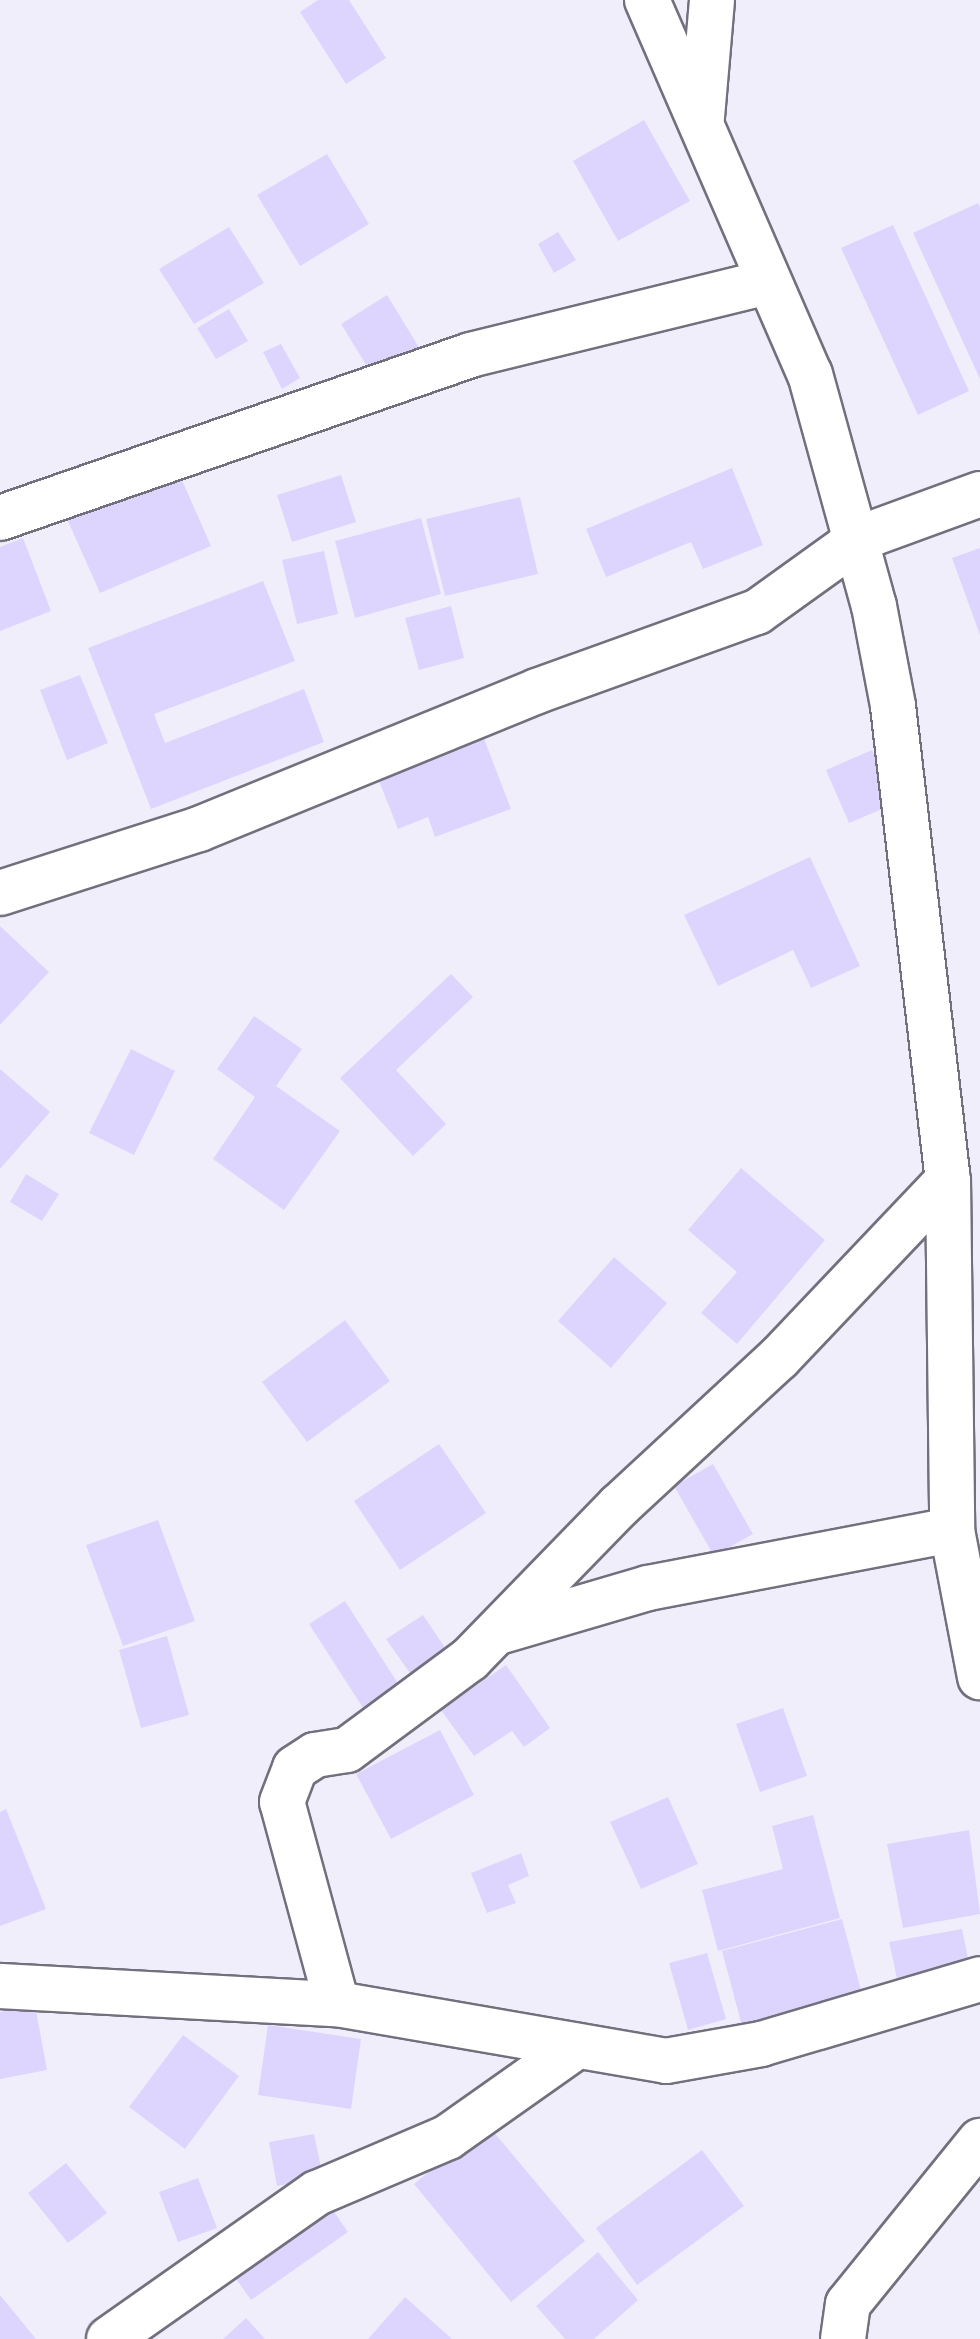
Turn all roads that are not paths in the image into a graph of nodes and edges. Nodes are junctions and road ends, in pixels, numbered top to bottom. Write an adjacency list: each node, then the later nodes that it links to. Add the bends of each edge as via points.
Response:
1 (647, 0): 3 (street)
2 (712, 0): 3 (street)
3 (702, 124): 4 (street)
4 (767, 282): 6 (street, via 470,355); 7 (street, via 810,374)
5 (980, 494): 7 (street)
6 (0, 518)
7 (860, 538): 8 (street, via 757,612 537,691 199,829); 9 (street, via 893,706)
8 (0, 893)
9 (948, 1180): 10 (street); 11 (street, via 779,1358 619,1506)
10 (952, 1530): 11 (street, via 648,1588); 12 (street)
11 (499, 1632): 15 (street, via 347,1750 315,1755 295,1768 282,1802)
12 (980, 1677)
13 (980, 1979): 16 (street, via 761,2044 666,2061)
14 (0, 1986): 15 (street)
15 (337, 2004): 16 (street)
16 (577, 2046): 18 (street, via 448,2137 317,2193)
17 (980, 2141): 19 (street, via 848,2304)
18 (109, 2339)
19 (843, 2339)

